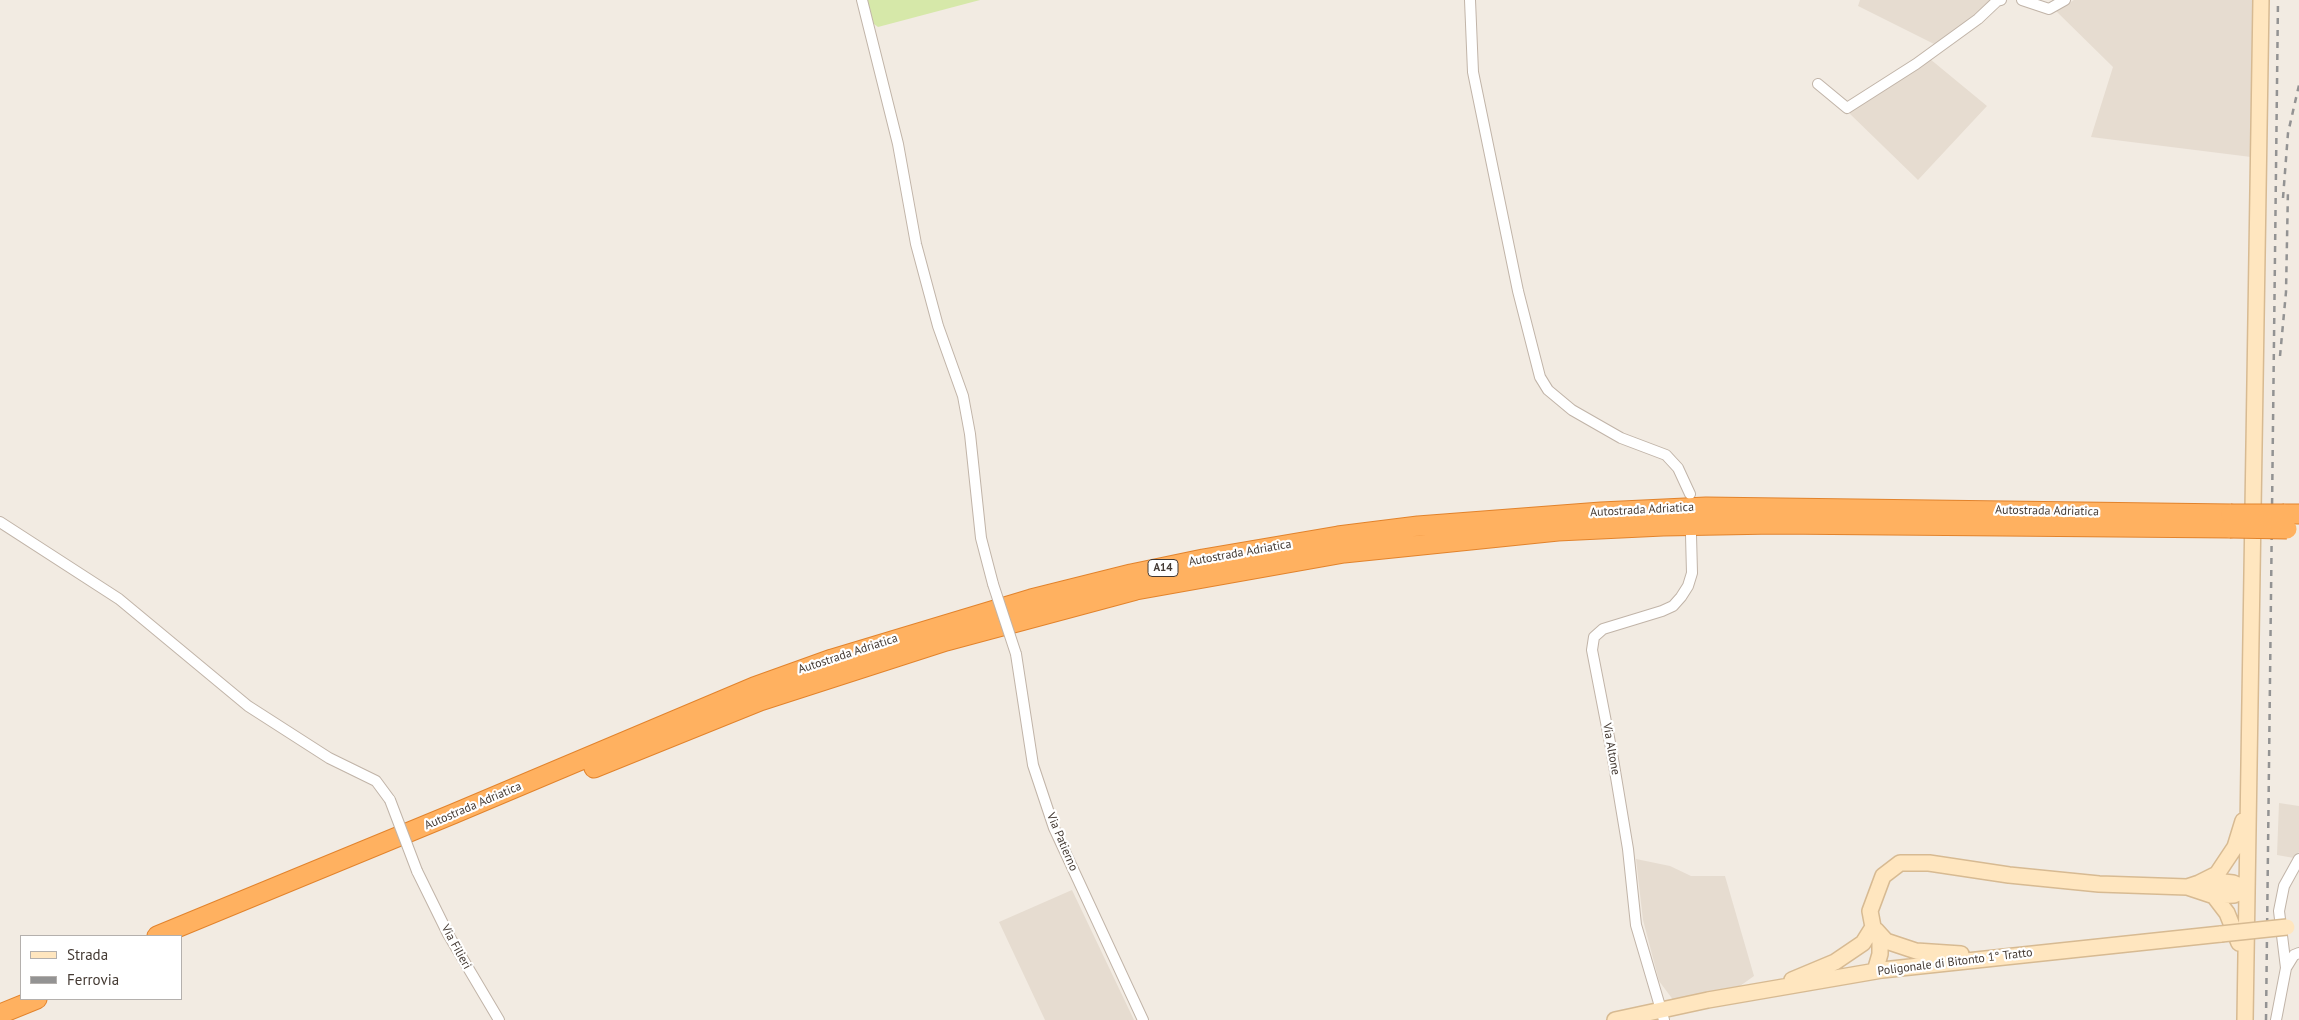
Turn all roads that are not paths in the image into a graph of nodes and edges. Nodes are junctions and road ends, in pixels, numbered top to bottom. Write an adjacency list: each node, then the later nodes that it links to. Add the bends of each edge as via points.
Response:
1 (862, 0): 35 (street, Via Patierno, bridge, via 898,144 916,244 938,326 963,396 981,538 1016,654 1033,765 1054,828)
2 (1470, 0): 8 (street, via 1473,72 1518,291 1540,377 1548,390 1572,410 1621,438 1666,455 1678,468)
3 (2002, 0): 7 (street, via 1916,64 1846,108)
4 (2022, 0): 5 (street, via 2048,9)
5 (2065, 0)
6 (2261, 0): 13 (main road)
7 (1818, 84)
8 (1690, 494)
9 (2231, 521): 11 (highway, Autostrada Adriatica / A14, bridge); 21 (highway, Autostrada Adriatica / A14, via 1706,507 1620,511 1418,526 1328,538 1131,574 1031,599 832,659 745,691); 22 (highway, Autostrada Adriatica / A14, via 1776,524 1558,531 1344,553 1136,590 946,640 760,701)
10 (0, 522): 34 (street, Via Filieri, bridge, via 118,599 248,706 329,758 376,780 390,800 417,871 448,934)
11 (2292, 522)
12 (1691, 535): 33 (street, Via Altone, via 1692,573 1681,598 1662,611 1603,629 1594,637 1592,650 1616,772 1636,925)
13 (2248, 808): 15 (main road, via 2235,847 2217,874); 17 (main road)
14 (2299, 859): 26 (street, via 2284,886 2280,904)
15 (2205, 880): 16 (main road); 17 (main road, via 2232,883)
16 (2187, 887): 18 (main road); 20 (main road, via 2099,884 1928,863 1900,863 1883,876 1875,894 1870,911)
17 (2247, 889): 18 (main road, via 2234,895); 25 (main road)
18 (2214, 896): 25 (main road, via 2227,913)
19 (2293, 927): 24 (main road, Poligonale di Bitonto 1° Tratto, bridge)
20 (1873, 928): 24 (main road, via 1886,941 1916,951); 27 (main road, via 1869,954); 28 (main road, via 1863,943 1835,962)
21 (159, 935)
22 (182, 938)
23 (2299, 953): 26 (street)
24 (1998, 957): 27 (main road, Poligonale di Bitonto 1° Tratto)
25 (2246, 958): 37 (main road)
26 (2286, 968): 38 (street)
27 (1875, 971): 28 (main road, Poligonale di Bitonto 1° Tratto)
28 (1766, 990): 33 (main road, Poligonale di Bitonto 1° Tratto)
29 (20, 993): 31 (highway)
30 (35, 1000): 32 (highway)
31 (0, 1002)
32 (0, 1014)
33 (1662, 1015): 36 (main road, Poligonale di Bitonto 1° Tratto)
34 (499, 1020)
35 (1143, 1020)
36 (1615, 1020)
37 (2246, 1020)
38 (2276, 1020)

